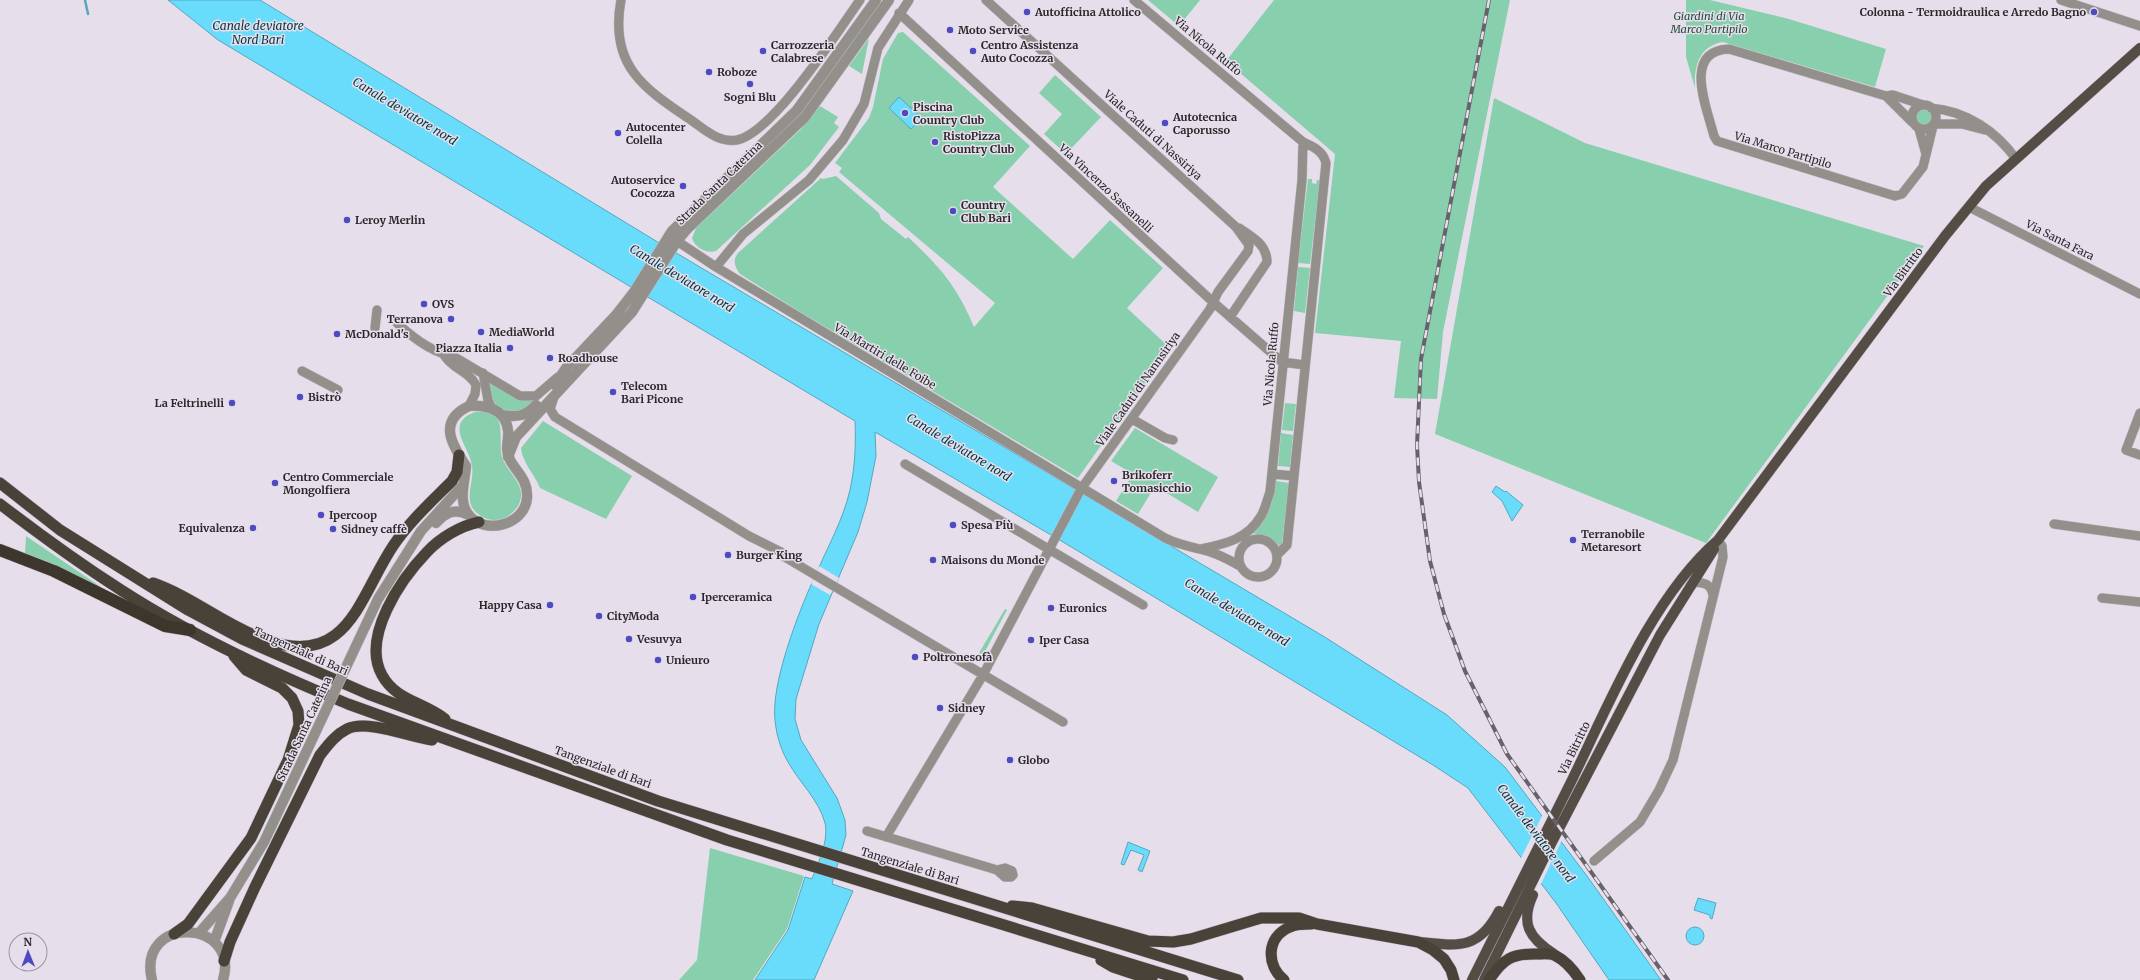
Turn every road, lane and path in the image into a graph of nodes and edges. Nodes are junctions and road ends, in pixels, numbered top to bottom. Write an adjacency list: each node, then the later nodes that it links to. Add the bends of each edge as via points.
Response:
1 (621, 0): 2 (street, via 617,20 621,49 634,75 661,100 719,139 737,140 757,129 800,86)
2 (860, 0)
3 (876, 0): 23 (street, Strada Santa Caterina, via 797,110 672,231)
4 (889, 0): 23 (street, Strada Santa Caterina, via 805,117)
5 (909, 0): 9 (street)
6 (986, 0): 22 (street, Viale Caduti di Nassiriya)
7 (1134, 0): 18 (street, Via Nicola Ruffo)
8 (2065, 1): 10 (street)
9 (899, 13): 24 (street, via 878,48 864,104 843,140 809,180 743,234); 27 (street, Via Vincenzo Sassanelli)
10 (2140, 26)
11 (2140, 48): 20 (main road, Via Bitritto)
12 (1886, 96): 13 (street, Via Marco Partipilo, via 1893,95); 14 (street, Via Marco Partipilo); 19 (street, Via Marco Partipilo, via 1729,49 1711,53 1702,67 1701,79 1714,136 1717,141 1724,144 1895,196 1902,194 1923,167)
13 (1927, 106): 14 (street, via 1913,111); 15 (street, via 1936,117); 17 (street, Via Marco Partipilo, via 1976,122)
14 (1912, 122): 16 (street)
15 (1934, 125): 16 (street, via 1926,130); 17 (street, via 1962,124); 19 (street, Via Marco Partipilo)
16 (1918, 129): 19 (street)
17 (1990, 131): 20 (street, Via Marco Partipilo)
18 (1304, 142): 33 (street, Via Nicola Ruffo); 34 (street, Via Nicola Ruffo, via 1319,150 1326,163)
19 (1927, 157)
20 (2016, 159): 21 (main road, Via Bitritto, via 1986,186)
21 (1969, 207): 25 (street, Via Santa Fara); 62 (main road, Via Bitritto)
22 (1236, 227): 27 (street, Viale Caduti di Nassiriya, via 1249,245 1248,251); 29 (street, via 1255,239 1265,250 1267,262 1260,276)
23 (672, 244): 24 (street, Via Martiri delle Foibe); 26 (street, Strada Santa Caterina)
24 (716, 267): 54 (street, Via Martiri delle Foibe)
25 (2140, 294)
26 (638, 295): 35 (street, Strada Santa Caterina); 39 (street, Strada Santa Caterina, via 632,312)
27 (1213, 302): 29 (street, Via Vincenzo Sassanelli); 44 (street, Viale Caduti di Nannsiriya)
28 (377, 310): 31 (street)
29 (1230, 317): 33 (street, Via Vincenzo Sassanelli)
30 (397, 323): 32 (street, via 409,335)
31 (375, 328)
32 (444, 355): 37 (street, via 453,356); 40 (street, via 450,364 468,375 476,385)
33 (1282, 362): 34 (street); 50 (street, Via Nicola Ruffo)
34 (1305, 365): 51 (street, Via Nicola Ruffo)
35 (566, 368): 37 (street, via 536,396 527,397 520,396); 43 (street, Strada Santa Caterina, via 560,380 528,414 517,417)
36 (302, 371): 38 (street)
37 (483, 373): 41 (street)
38 (338, 390)
39 (556, 392): 48 (street, Strada Santa Caterina, via 516,437); 78 (street, via 550,409 555,417)
40 (469, 406): 41 (street, via 486,406); 46 (street, via 457,413 451,423 450,436)
41 (492, 409): 43 (street)
42 (2140, 413): 47 (street, via 2126,450)
43 (502, 415): 48 (street, via 508,430)
44 (1132, 419): 45 (street); 54 (street, Viale Caduti di Nannsiriya)
45 (1173, 440)
46 (459, 455): 53 (street, via 466,466); 70 (highway, via 457,472 452,481 399,537 353,618 341,631 325,642 308,647 288,646 266,640 170,589)
47 (2140, 455)
48 (508, 457): 57 (street, via 524,478 527,500 524,508 514,521 504,525)
49 (905, 464): 64 (street)
50 (1273, 474): 51 (street); 59 (street, Via Nicola Ruffo, via 1270,492 1261,516)
51 (1294, 476): 67 (street, Via Nicola Ruffo, via 1287,545)
52 (0, 483): 70 (highway, Tangenziale di Bari, via 60,530)
53 (463, 484): 56 (street, via 463,497); 69 (street, Strada Santa Caterina, via 421,531)
54 (1082, 489): 64 (street); 65 (street, Via Martiri delle Foibe, via 1165,538 1179,545)
55 (0, 504): 76 (highway, via 122,591)
56 (469, 515): 57 (street); 69 (street, Strada Santa Caterina, via 462,511 447,513)
57 (479, 522): 80 (highway, via 459,529 427,551 392,600 376,638 377,665 391,689 402,698 432,709)
58 (2054, 524): 60 (street)
59 (1248, 531): 61 (street, Via Nicola Ruffo); 63 (street)
60 (2140, 536)
61 (1237, 539): 63 (street); 65 (street, Via Nicola Ruffo)
62 (1718, 540): 71 (main road, Via Bitritto); 72 (street, via 1722,546 1722,557); 82 (main road, Via Bitritto, via 1680,581 1652,622)
63 (1247, 542): 67 (street, via 1265,540 1271,543); 68 (street, via 1240,553)
64 (1051, 545): 75 (street); 78 (street)
65 (1200, 549): 68 (street, Via Martiri delle Foibe, via 1223,556)
66 (0, 550): 76 (highway, via 66,576 165,626)
67 (1278, 554): 68 (street, via 1276,566 1267,576 1254,578)
68 (1240, 566)
69 (397, 569): 88 (street, Strada Santa Caterina, bridge, via 378,599 264,842)
70 (132, 576): 80 (highway, Tangenziale di Bari, via 242,640 361,691)
71 (1690, 586): 72 (street, via 1696,582 1708,585 1712,588); 83 (main road, Via Bitritto, via 1660,635)
72 (1713, 595): 86 (street, via 1678,741 1659,790 1640,822)
73 (2102, 598): 74 (street)
74 (2140, 602)
75 (1143, 605)
76 (190, 630): 77 (highway)
77 (230, 652): 81 (highway, via 348,704); 92 (highway, via 246,670 282,688 292,698 298,711 299,725 288,760 251,838 188,924)
78 (983, 675): 79 (street); 85 (street)
79 (1063, 722)
80 (453, 725): 89 (highway, Tangenziale di Bari, via 658,801)
81 (454, 743): 96 (highway, via 727,840); 98 (highway, via 415,738 361,726 347,728 332,740 320,755 255,887)
82 (1571, 781): 93 (main road, Via Bitritto); 95 (main road, via 1558,796 1488,930 1478,938 1461,944)
83 (1582, 786): 93 (main road, Via Bitritto); 97 (main road, via 1577,806 1528,906 1526,917 1532,937 1540,946)
84 (867, 831): 85 (street)
85 (886, 837): 87 (street)
86 (1594, 861)
87 (997, 870)
88 (230, 898): 91 (street, Strada Santa Caterina); 94 (street, Strada Santa Caterina)
89 (991, 904): 90 (highway, via 1032,908 1148,941 1173,942 1191,939 1261,918 1295,918); 103 (highway, Tangenziale di Bari)
90 (1317, 924): 95 (highway); 104 (highway, via 1290,927 1273,943 1270,954 1272,964)
91 (199, 933): 92 (street, via 186,931); 94 (street)
92 (174, 934): 99 (street, via 166,938 154,953 150,970)
93 (1497, 941): 106 (main road, Via Bitritto); 107 (main road, Via Bitritto)
94 (214, 942): 98 (street)
95 (1418, 942): 105 (highway, via 1444,958)
96 (1085, 950): 101 (highway, via 1113,967); 102 (highway)
97 (1554, 954): 108 (highway, via 1524,953 1512,956 1499,965); 109 (highway, via 1573,970)
98 (224, 961): 100 (street)
99 (152, 980)
100 (223, 980)
101 (1152, 980)
102 (1183, 980)
103 (1238, 980)
104 (1284, 980)
105 (1454, 980)
106 (1472, 980)
107 (1484, 980)
108 (1489, 980)
109 (1580, 980)

